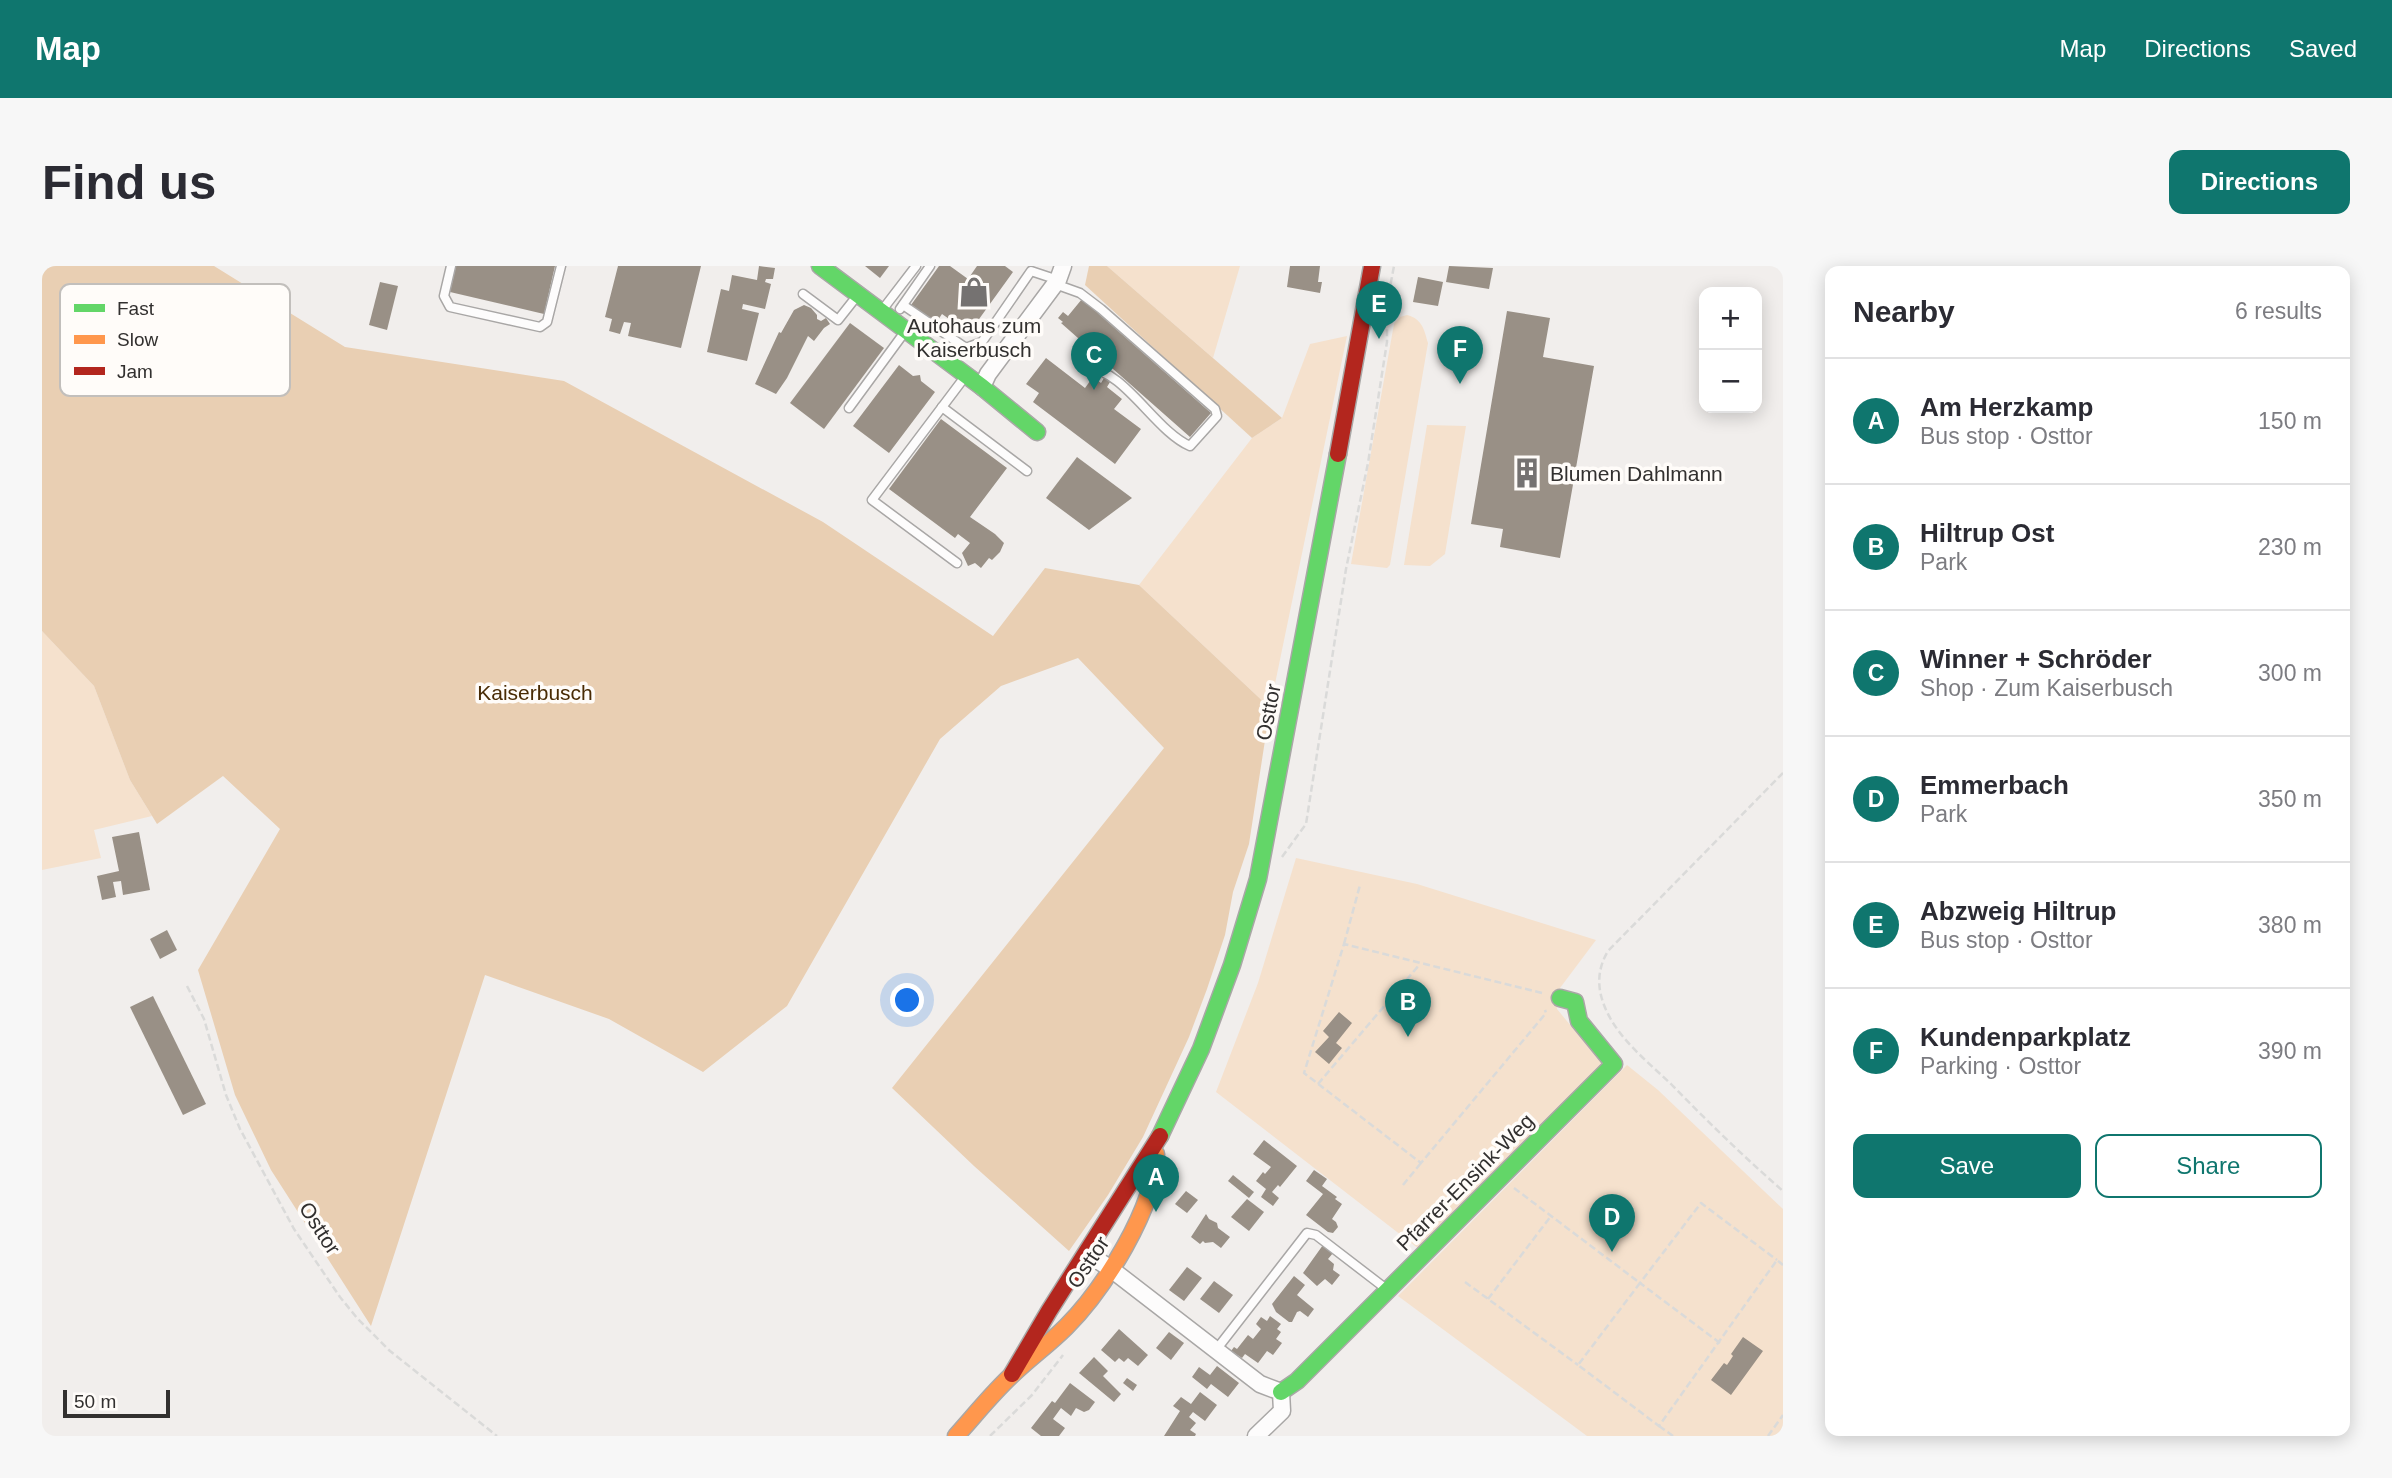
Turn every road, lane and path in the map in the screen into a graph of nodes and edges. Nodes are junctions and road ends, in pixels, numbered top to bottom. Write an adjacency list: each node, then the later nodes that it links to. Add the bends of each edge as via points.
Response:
1 (451, 266): 2 (lane, via 444,296 450,307 540,327 547,322)
2 (561, 266)
3 (820, 266): 8 (main road)
4 (916, 266): 11 (lane)
5 (930, 266): 10 (lane)
6 (1372, 267): 28 (main road, Osttor, via 1258,879 1201,1049)
7 (1059, 277): 10 (lane, via 1031,271 982,342 966,348); 13 (lane, via 1101,309 1217,416 1190,446 1176,440 1115,380 1097,368); 15 (street)
8 (858, 293): 9 (lane, via 838,320); 11 (main road)
9 (803, 294)
10 (903, 305): 11 (lane)
11 (887, 315): 12 (main road)
12 (905, 330): 14 (main road); 17 (lane)
13 (1087, 368)
14 (965, 376): 15 (main road); 16 (lane)
15 (982, 387): 18 (main road)
16 (942, 407): 19 (lane); 20 (lane, via 872,500)
17 (849, 408)
18 (1037, 432)
19 (1027, 471)
20 (957, 563)
21 (1783, 773): 32 (path, via 1608,951 1599,972 1608,1014 1631,1046)
22 (1360, 885): 23 (path)
23 (1344, 944): 24 (path); 27 (path, via 1304,1073)
24 (1421, 963): 27 (path); 29 (path, via 1541,993 1546,1013)
25 (187, 986): 49 (path, Osttor, via 204,1019 240,1129 294,1229 340,1297 390,1351)
26 (1560, 998): 30 (main road, Pfarrer-Ensink-Weg, via 1575,1002 1579,1021 1614,1063)
27 (1318, 1084): 29 (path)
28 (1155, 1147): 34 (main road, Osttor); 37 (main road, Osttor, via 1156,1170 1144,1205)
29 (1421, 1163): 31 (path)
30 (1499, 1176): 33 (path); 40 (main road, Pfarrer-Ensink-Weg)
31 (1403, 1185)
32 (1783, 1191)
33 (1551, 1216): 39 (path); 41 (path)
34 (1088, 1254): 37 (street); 45 (main road, Osttor)
35 (1777, 1260): 36 (path); 39 (path, via 1700,1203); 42 (path)
36 (1783, 1265)
37 (1111, 1269): 43 (street); 45 (main road, Osttor, via 1067,1326)
38 (1465, 1282): 41 (path)
39 (1640, 1283): 42 (path); 44 (path)
40 (1387, 1290): 43 (lane, via 1316,1235 1307,1233); 46 (main road, Pfarrer-Ensink-Weg)
41 (1488, 1299): 44 (path)
42 (1720, 1343): 48 (path)
43 (1216, 1350): 46 (street, via 1260,1384)
44 (1578, 1365): 48 (path)
45 (1012, 1374): 50 (main road, Osttor)
46 (1281, 1392): 51 (street, via 1282,1411)
47 (1783, 1415): 53 (path)
48 (1659, 1426): 52 (path)
49 (497, 1436)
50 (956, 1436)
51 (1256, 1436)
52 (1673, 1436)
53 (1768, 1436)

